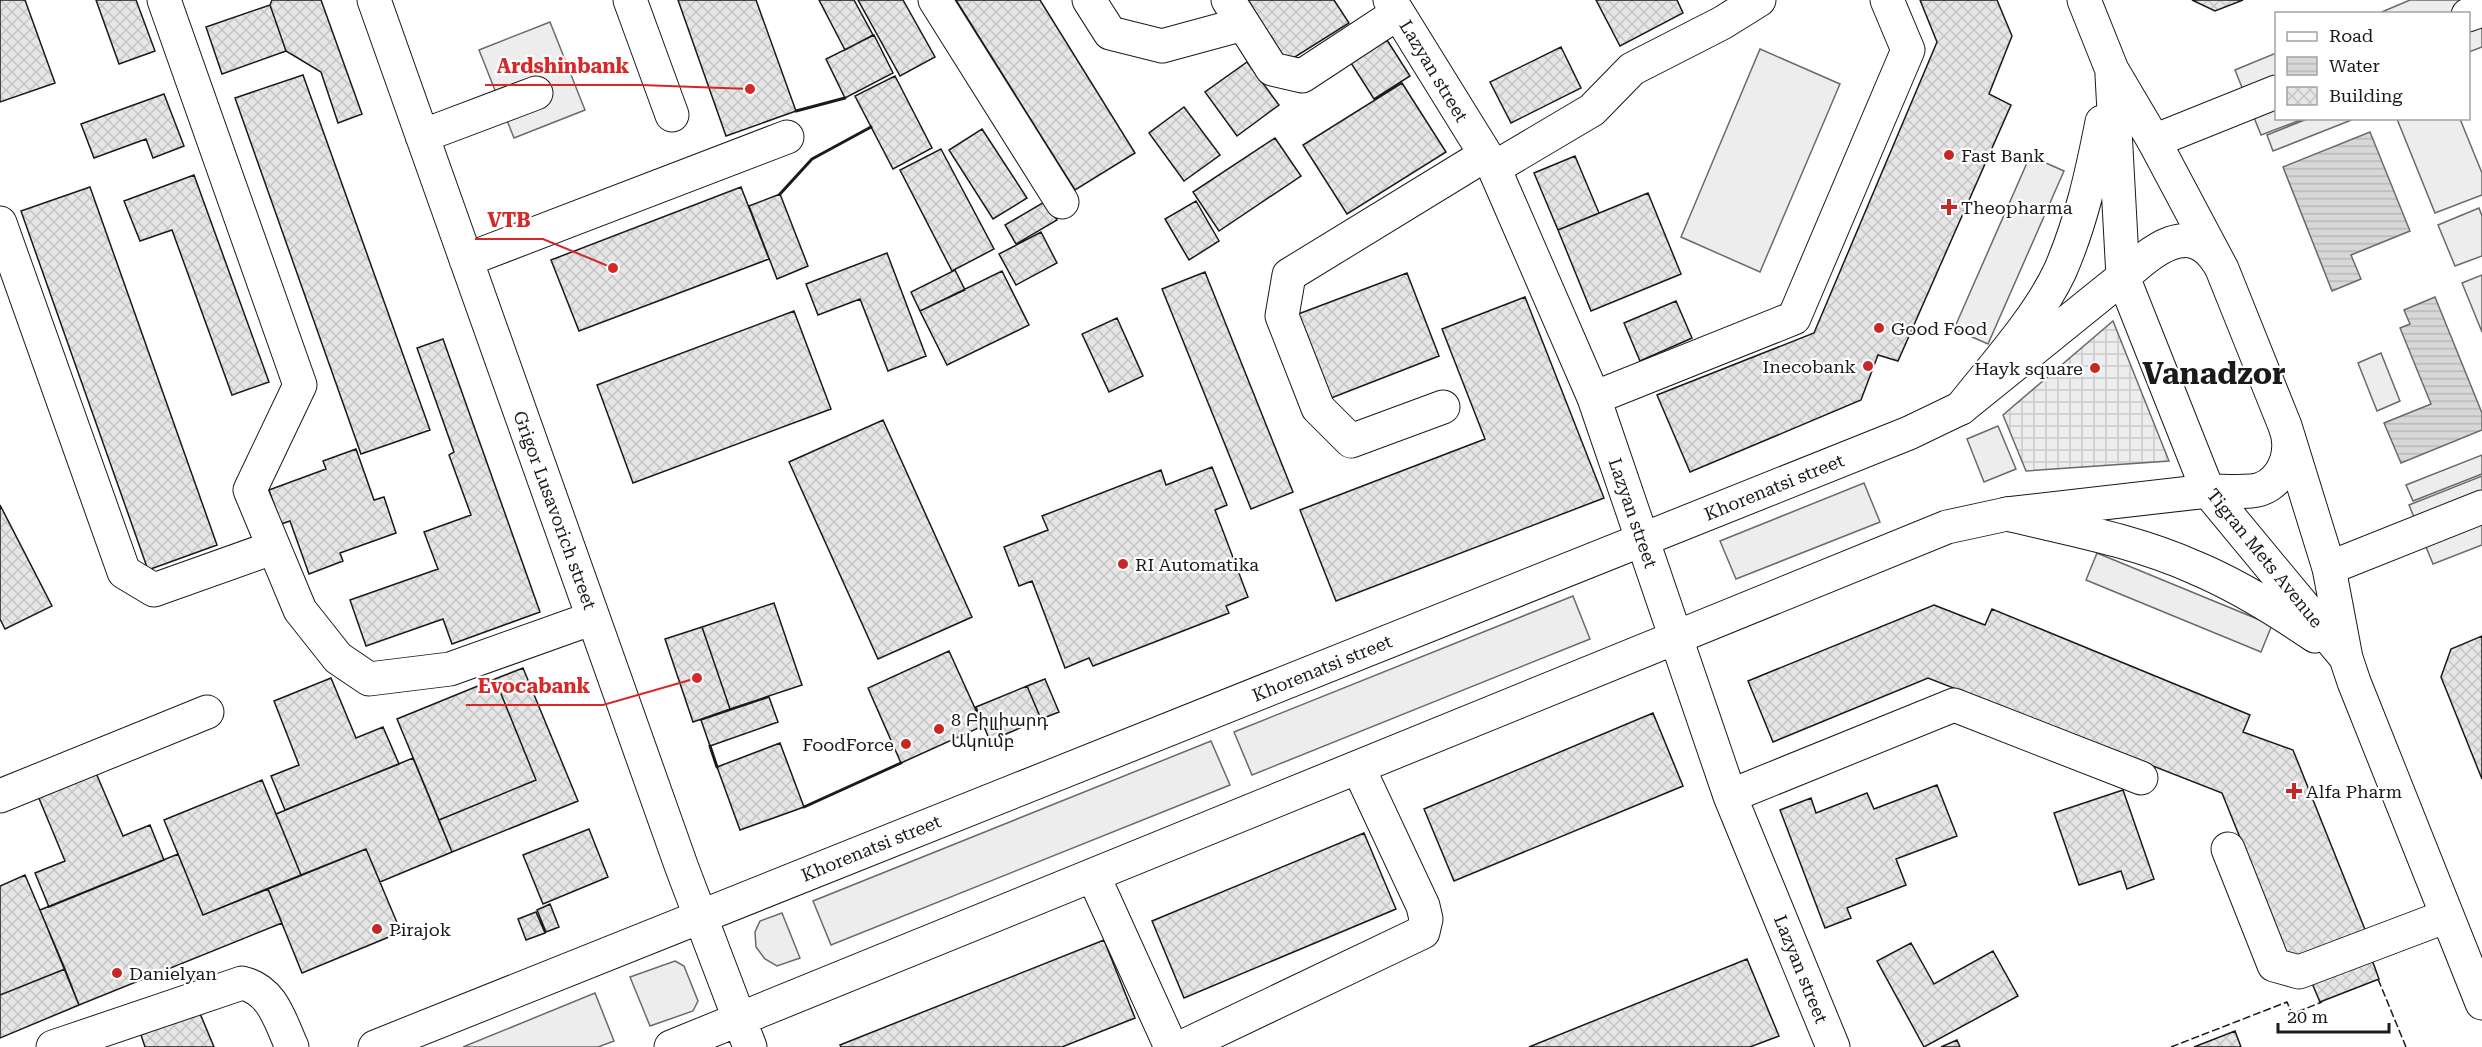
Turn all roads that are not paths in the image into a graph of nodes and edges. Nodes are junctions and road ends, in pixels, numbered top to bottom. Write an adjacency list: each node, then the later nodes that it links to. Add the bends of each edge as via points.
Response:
1 (164, 0): 32 (street, via 300,385 249,490)
2 (374, 0): 15 (street, Grigor Lusavorich street)
3 (630, 0): 14 (street)
4 (934, 0): 19 (street)
5 (1089, 0): 10 (street, via 1110,33 1162,46)
6 (1759, 0): 18 (street, via 1632,69 1592,110)
7 (1887, 0): 24 (street, via 1908,50 1794,318)
8 (2084, 0): 11 (street, Tigran Mets Avenue)
9 (1394, 7): 10 (street, via 1302,76 1272,69); 18 (street, Lazyan street)
10 (1236, 12)
11 (2112, 70): 17 (street, Tigran Mets Avenue); 23 (street, Tigran Mets Avenue); 26 (street, via 2088,193 2059,272 2028,322)
12 (536, 93): 15 (street)
13 (2275, 93): 17 (street)
14 (672, 115)
15 (422, 136): 21 (street, Grigor Lusavorich street)
16 (787, 137): 21 (street)
17 (2154, 141): 22 (street, Tigran Mets Avenue)
18 (1490, 161): 24 (street, Lazyan street); 25 (street, via 1289,275 1282,316 1318,408 1352,441)
19 (1062, 202)
20 (0, 223): 32 (street, via 124,572 154,590)
21 (466, 260): 34 (street, Grigor Lusavorich street)
22 (2222, 269): 23 (street, Khorenatsi street, via 2203,247 2175,241 2151,251); 27 (street, Tigran Mets Avenue)
23 (2122, 277): 26 (street, Khorenatsi street); 28 (street, Tigran Mets Avenue)
24 (1594, 398): 31 (street, Lazyan street)
25 (1443, 407)
26 (1961, 408): 31 (street, Khorenatsi street, via 1910,433)
27 (2285, 426): 28 (street, via 2289,452 2279,477 2253,491); 33 (street, Tigran Mets Avenue)
28 (2208, 491): 30 (street); 36 (street, Tigran Mets Avenue)
29 (2482, 507): 33 (street)
30 (2007, 514): 35 (street, via 1947,527); 36 (street, via 2116,540 2195,567 2261,599)
31 (1642, 540): 35 (street, Lazyan street); 45 (street, Khorenatsi street)
32 (273, 548): 34 (street, via 300,610 338,658 369,679 450,669)
33 (2329, 568): 36 (street, Tigran Mets Avenue)
34 (593, 618): 45 (street, Grigor Lusavorich street)
35 (1676, 637): 38 (street); 41 (street, Lazyan street)
36 (2346, 658): 44 (street, Tigran Mets Avenue)
37 (207, 712): 40 (street)
38 (1358, 767): 43 (street); 53 (street, via 1423,906 1426,919 1422,932)
39 (2141, 778): 41 (street, via 1954,705)
40 (0, 796)
41 (1730, 796): 54 (street, Lazyan street)
42 (2228, 849): 44 (street, via 2274,964 2299,972)
43 (1093, 875): 47 (street); 52 (street)
44 (2447, 915): 46 (street, Tigran Mets Avenue)
45 (700, 917): 47 (street, Grigor Lusavorich street); 50 (street, Khorenatsi street)
46 (2482, 1003)
47 (744, 1033): 51 (street)
48 (53, 1047): 49 (street, via 242,984 254,986 271,1000)
49 (292, 1047)
50 (375, 1047)
51 (671, 1047)
52 (1171, 1047)
53 (1182, 1047)
54 (1832, 1047)

